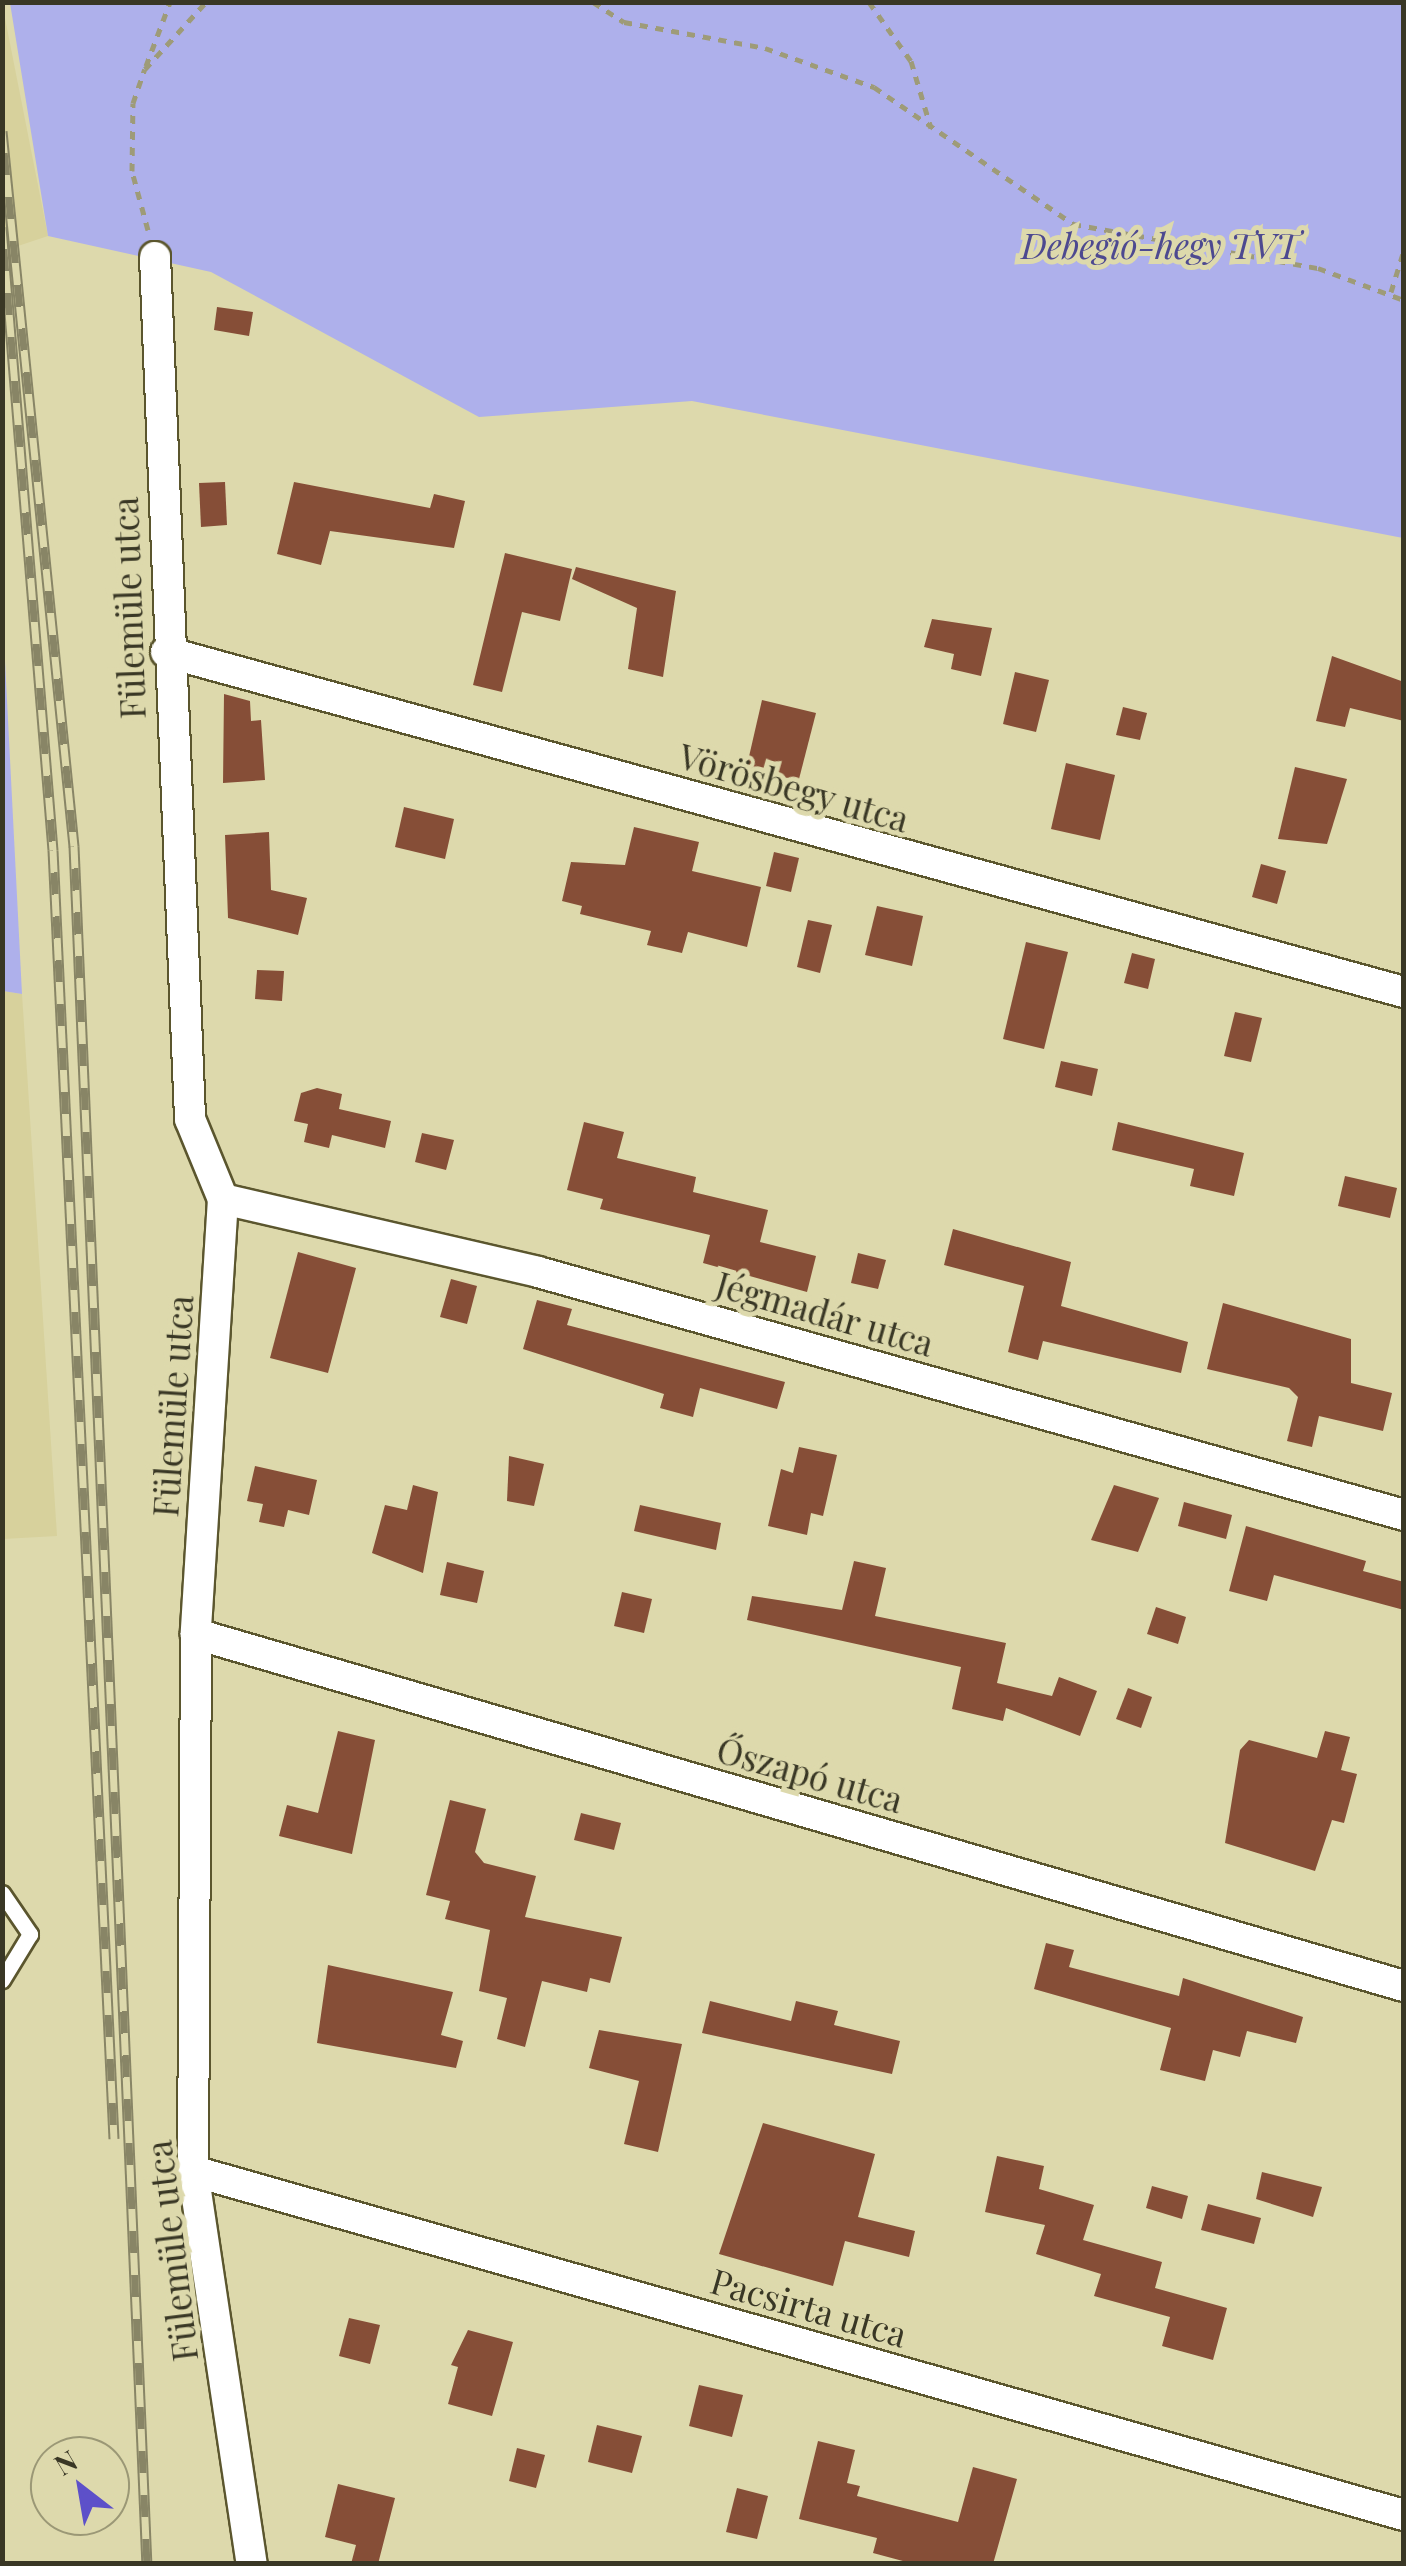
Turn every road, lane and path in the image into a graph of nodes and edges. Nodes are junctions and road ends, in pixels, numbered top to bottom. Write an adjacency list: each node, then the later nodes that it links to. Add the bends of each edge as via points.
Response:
1 (170, 2): 5 (path)
2 (206, 2): 5 (path)
3 (592, 2): 6 (path, via 624,22 766,48 874,87)
4 (869, 2): 6 (path, via 911,61)
5 (145, 69): 8 (path, via 128,134)
6 (931, 129): 9 (path, via 1073,224 1318,268)
7 (1404, 250): 9 (path)
8 (155, 257): 11 (street, Fülemüle utca)
9 (1391, 292): 10 (path)
10 (1404, 300)
11 (166, 652): 13 (street, Vörösbegy utca); 15 (street, Fülemüle utca, via 190,1119)
12 (2, 949): 14 (path)
13 (1404, 992)
14 (2, 1037)
15 (223, 1199): 16 (street, Jégmadár utca, via 538,1272); 17 (street, Fülemüle utca)
16 (1404, 1515)
17 (196, 1634): 20 (street, Őszapó utca); 21 (street, Fülemüle utca)
18 (2, 1892): 19 (lane, via 30,1934)
19 (2, 1980)
20 (1404, 1986)
21 (194, 2171): 22 (street, Pacsirta utca); 23 (street, Fülemüle utca)
22 (1404, 2514)
23 (252, 2564)

